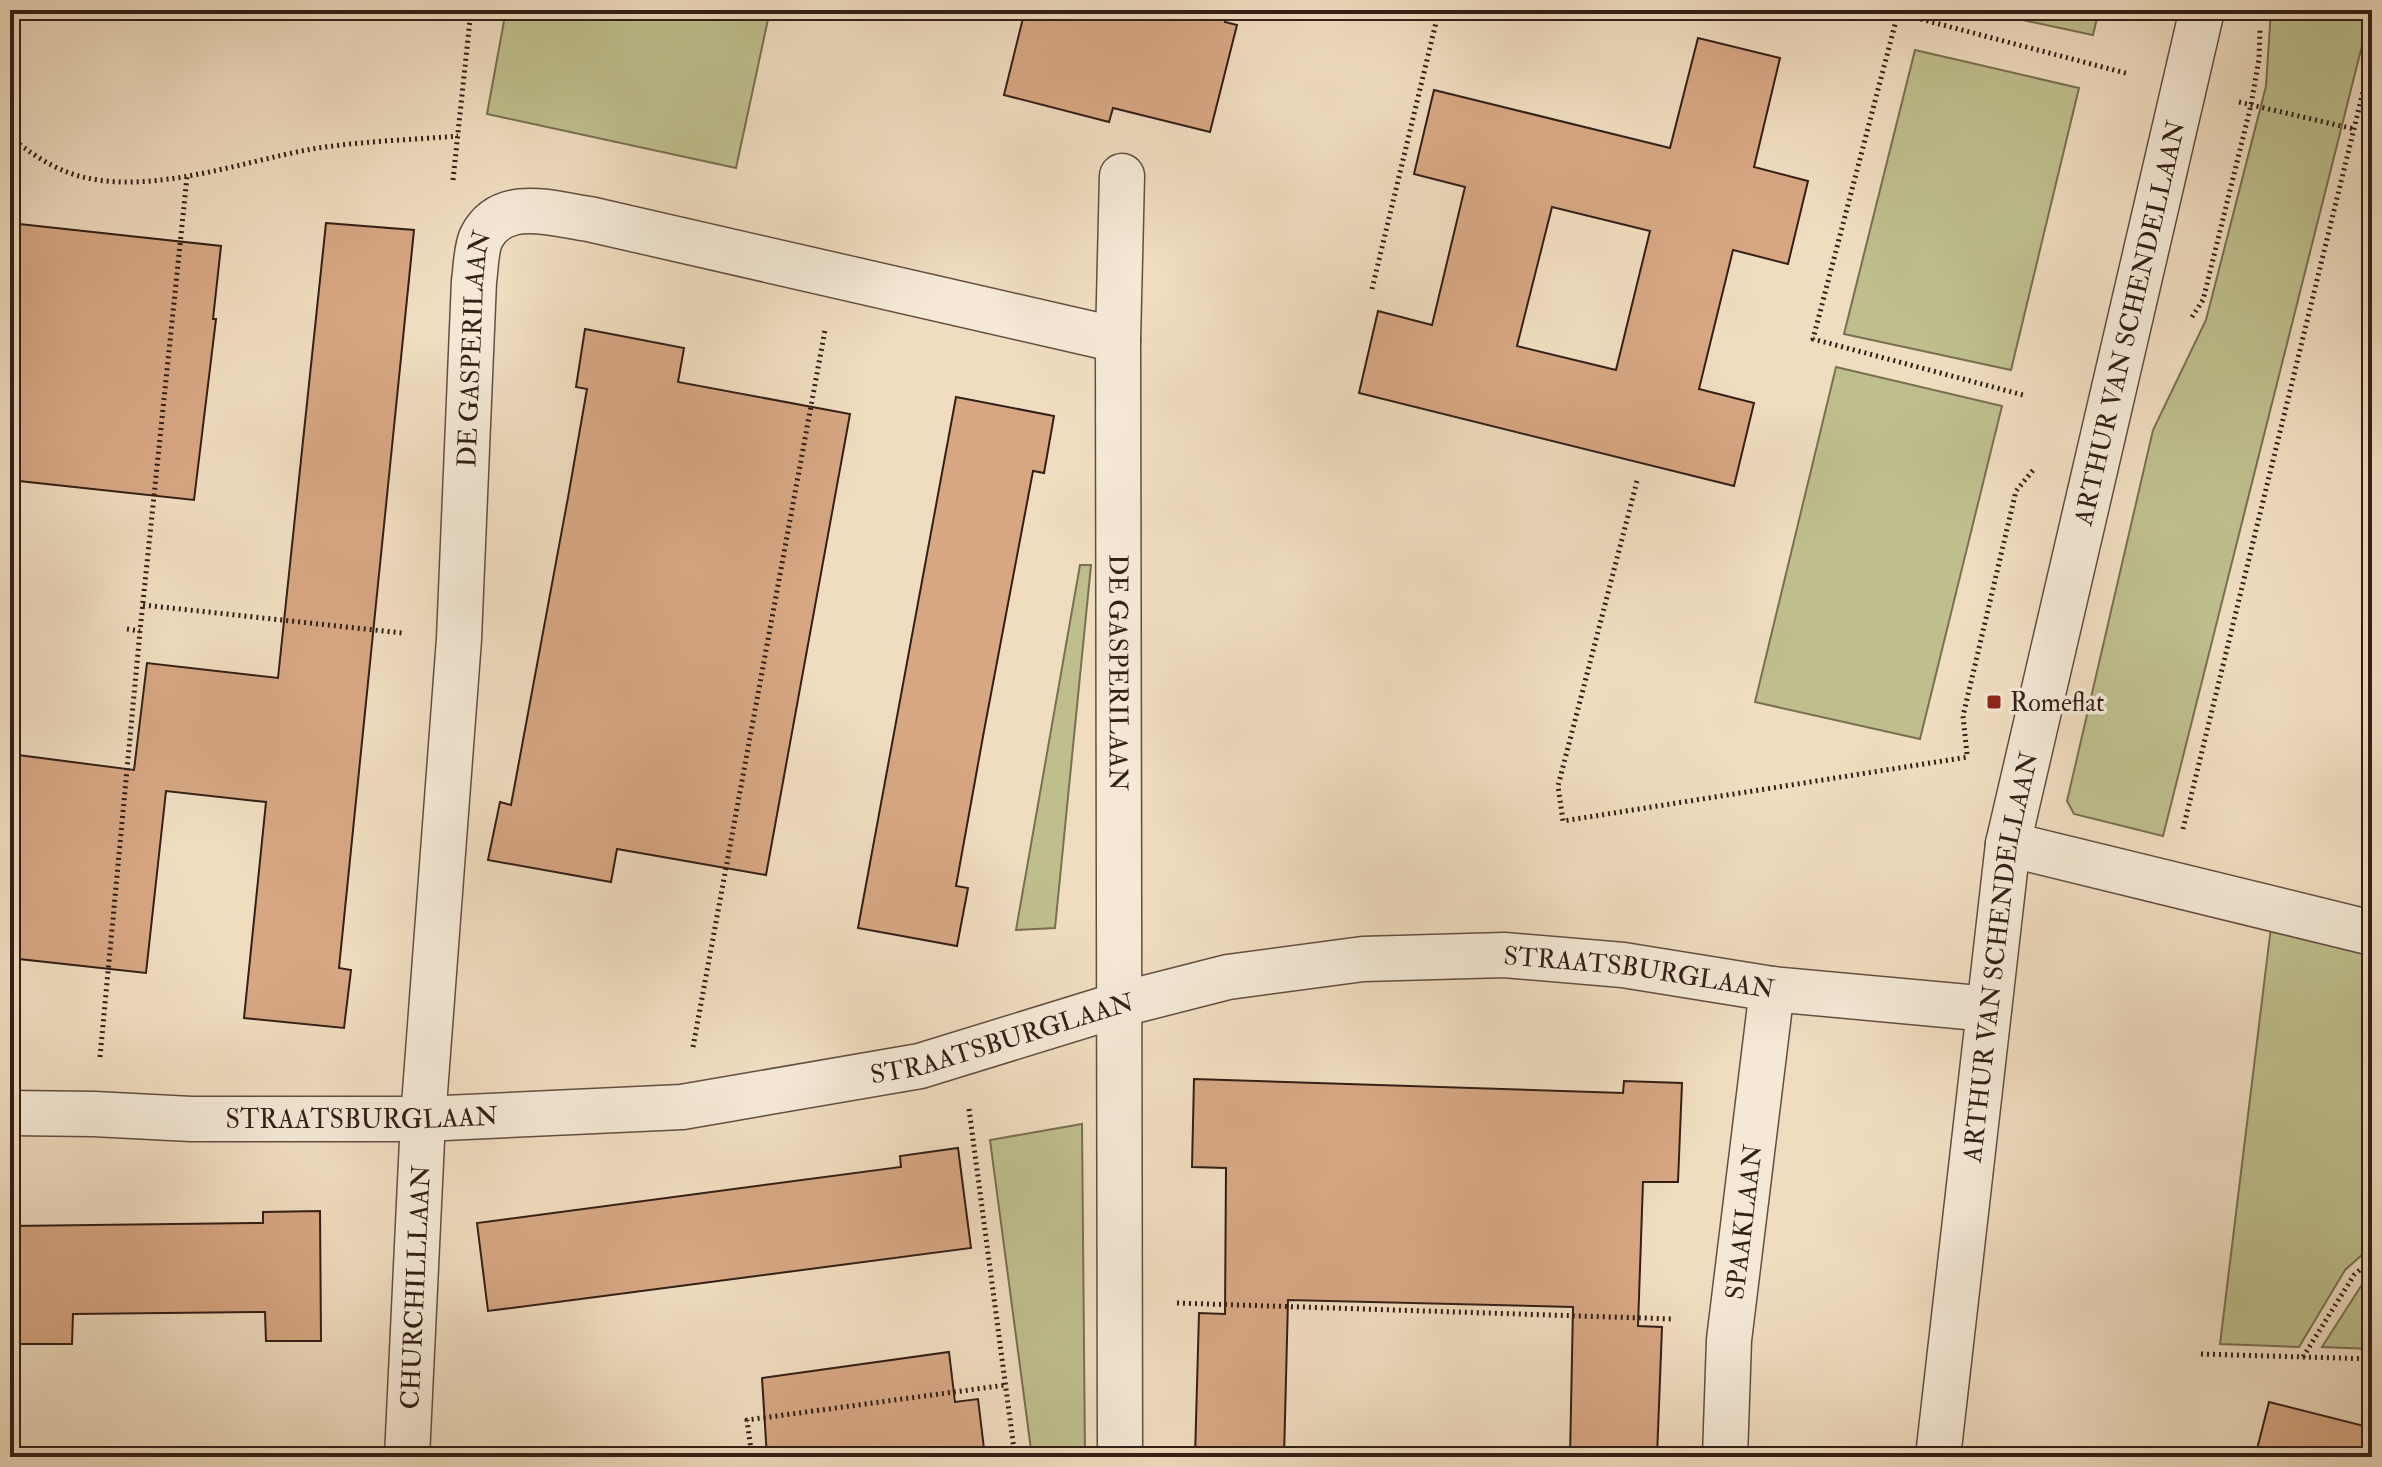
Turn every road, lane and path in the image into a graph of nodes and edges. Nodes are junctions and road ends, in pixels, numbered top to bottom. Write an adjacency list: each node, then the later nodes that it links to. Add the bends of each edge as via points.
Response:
1 (471, 10): 9 (path)
2 (1439, 10): 15 (path)
3 (1886, 10): 5 (path)
4 (2202, 10): 7 (street, ARTHUR VAN SCHENDELLAAN)
5 (1898, 13): 7 (path); 17 (path, via 1813,339)
6 (2372, 55): 8 (path)
7 (2183, 89): 8 (path, ARTHUR VAN SCHENDELLAAN); 24 (street, ARTHUR VAN SCHENDELLAAN)
8 (2354, 129): 25 (path)
9 (458, 136): 12 (path, via 318,148); 13 (path)
10 (10, 137): 12 (path, via 67,172 109,181)
11 (1122, 176): 16 (street, DE GASPERILAAN)
12 (187, 177): 19 (path)
13 (453, 182)
14 (841, 276): 16 (street, DE GASPERILAAN); 22 (street, DE GASPERILAAN, via 589,219 519,209 498,219 481,238 474,281); 31 (path)
15 (1372, 289)
16 (1118, 340): 28 (street, DE GASPERILAAN)
17 (2023, 395)
18 (1637, 481): 23 (path, via 1558,786 1563,821)
19 (143, 605): 21 (path); 22 (path)
20 (127, 629): 21 (path)
21 (140, 631): 33 (path)
22 (459, 639): 34 (street, DE GASPERILAAN)
23 (1968, 757)
24 (2008, 844): 25 (street); 29 (street, ARTHUR VAN SCHENDELLAAN)
25 (2170, 884): 26 (street)
26 (2372, 933)
27 (1772, 989): 28 (street, STRAATSBURGLAAN, via 1623,965 1504,955 1363,959 1228,977); 29 (street, STRAATSBURGLAAN); 37 (street, SPAAKLAAN)
28 (1118, 1005): 30 (street, STRAATSBURGLAAN); 36 (street)
29 (1989, 1009): 47 (street, ARTHUR VAN SCHENDELLAAN)
30 (961, 1054): 31 (street, STRAATSBURGLAAN, via 920,1066); 41 (path)
31 (682, 1107): 34 (street, STRAATSBURGLAAN)
32 (10, 1113): 33 (street, STRAATSBURGLAAN)
33 (94, 1114): 34 (street, STRAATSBURGLAAN)
34 (423, 1119): 42 (street, CHURCHILLLAAN)
35 (2372, 1259): 39 (path, via 2354,1275)
36 (1119, 1301): 37 (path); 45 (street)
37 (1731, 1321): 46 (street, SPAAKLAAN)
38 (2201, 1354): 39 (path)
39 (2303, 1357): 40 (path)
40 (2372, 1359)
41 (1006, 1385): 43 (path, via 747,1420); 44 (path)
42 (407, 1457)
43 (752, 1457)
44 (1015, 1457)
45 (1120, 1457)
46 (1725, 1457)
47 (1938, 1457)

